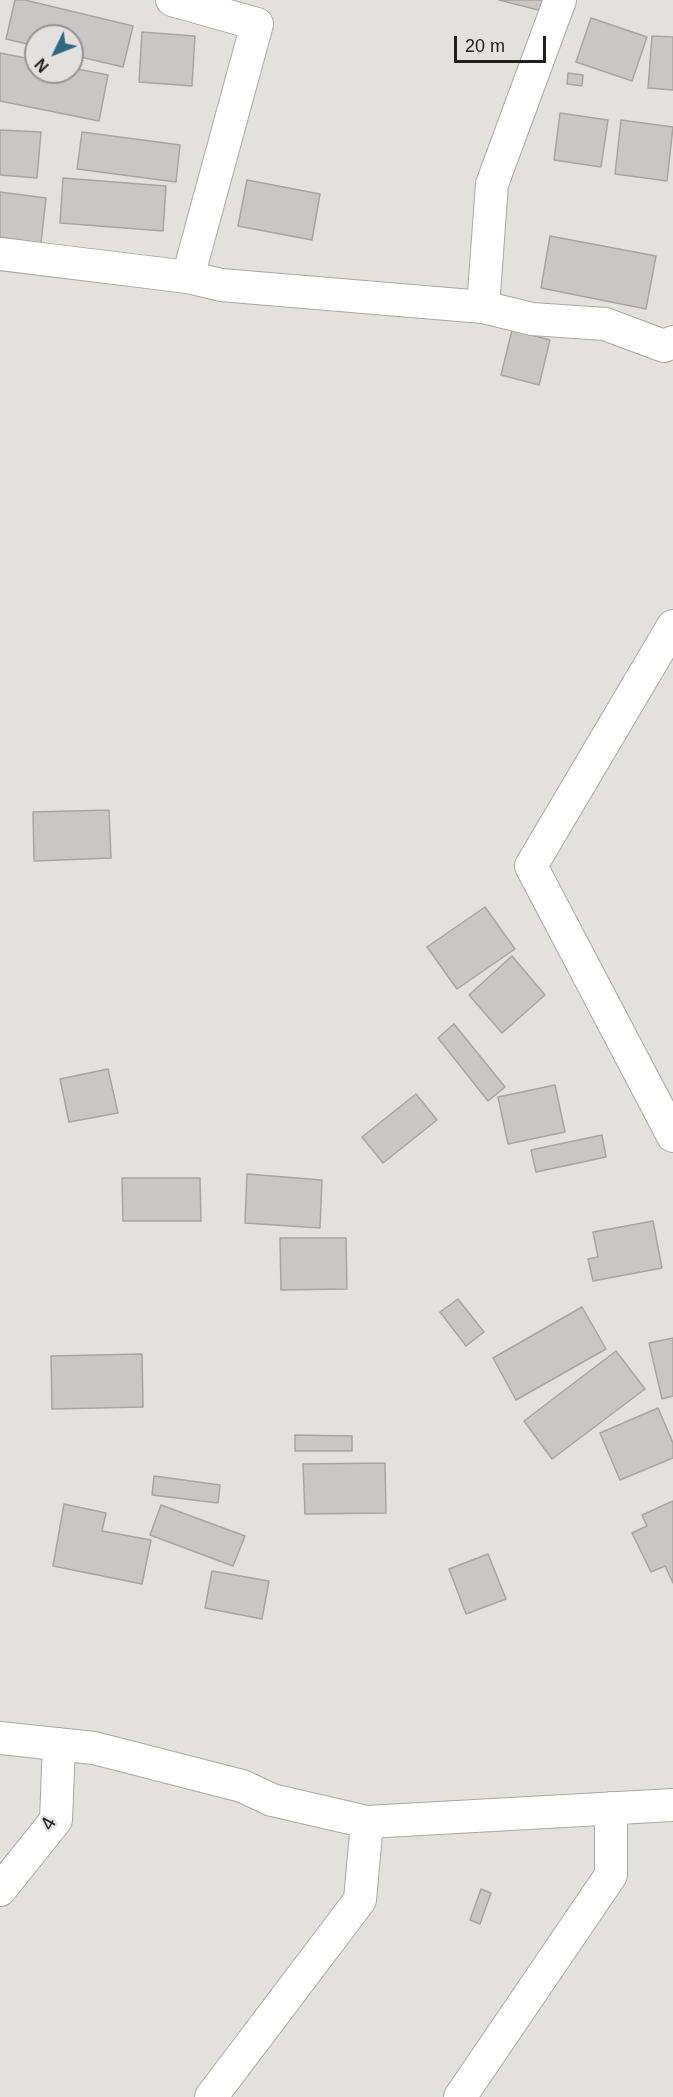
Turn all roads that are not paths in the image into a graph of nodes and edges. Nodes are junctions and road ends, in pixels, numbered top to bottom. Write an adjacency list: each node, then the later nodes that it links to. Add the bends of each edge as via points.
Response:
1 (172, 0): 3 (street)
2 (560, 0): 6 (street, via 492,184)
3 (261, 12): 5 (street)
4 (0, 254): 5 (street)
5 (188, 277): 6 (street, via 221,285)
6 (483, 307): 7 (street, via 532,319 605,324 664,346)
7 (673, 342)
8 (673, 626): 9 (street, via 531,866)
9 (673, 1136)
10 (0, 1738): 11 (street)
11 (59, 1744): 14 (street, via 106,1751 242,1786 272,1800); 15 (street, 4, via 56,1820)
12 (673, 1805): 13 (street)
13 (611, 1808): 14 (street); 17 (street, via 611,1875)
14 (368, 1822): 16 (street, via 360,1900)
15 (0, 1890)
16 (211, 2097)
17 (460, 2097)

